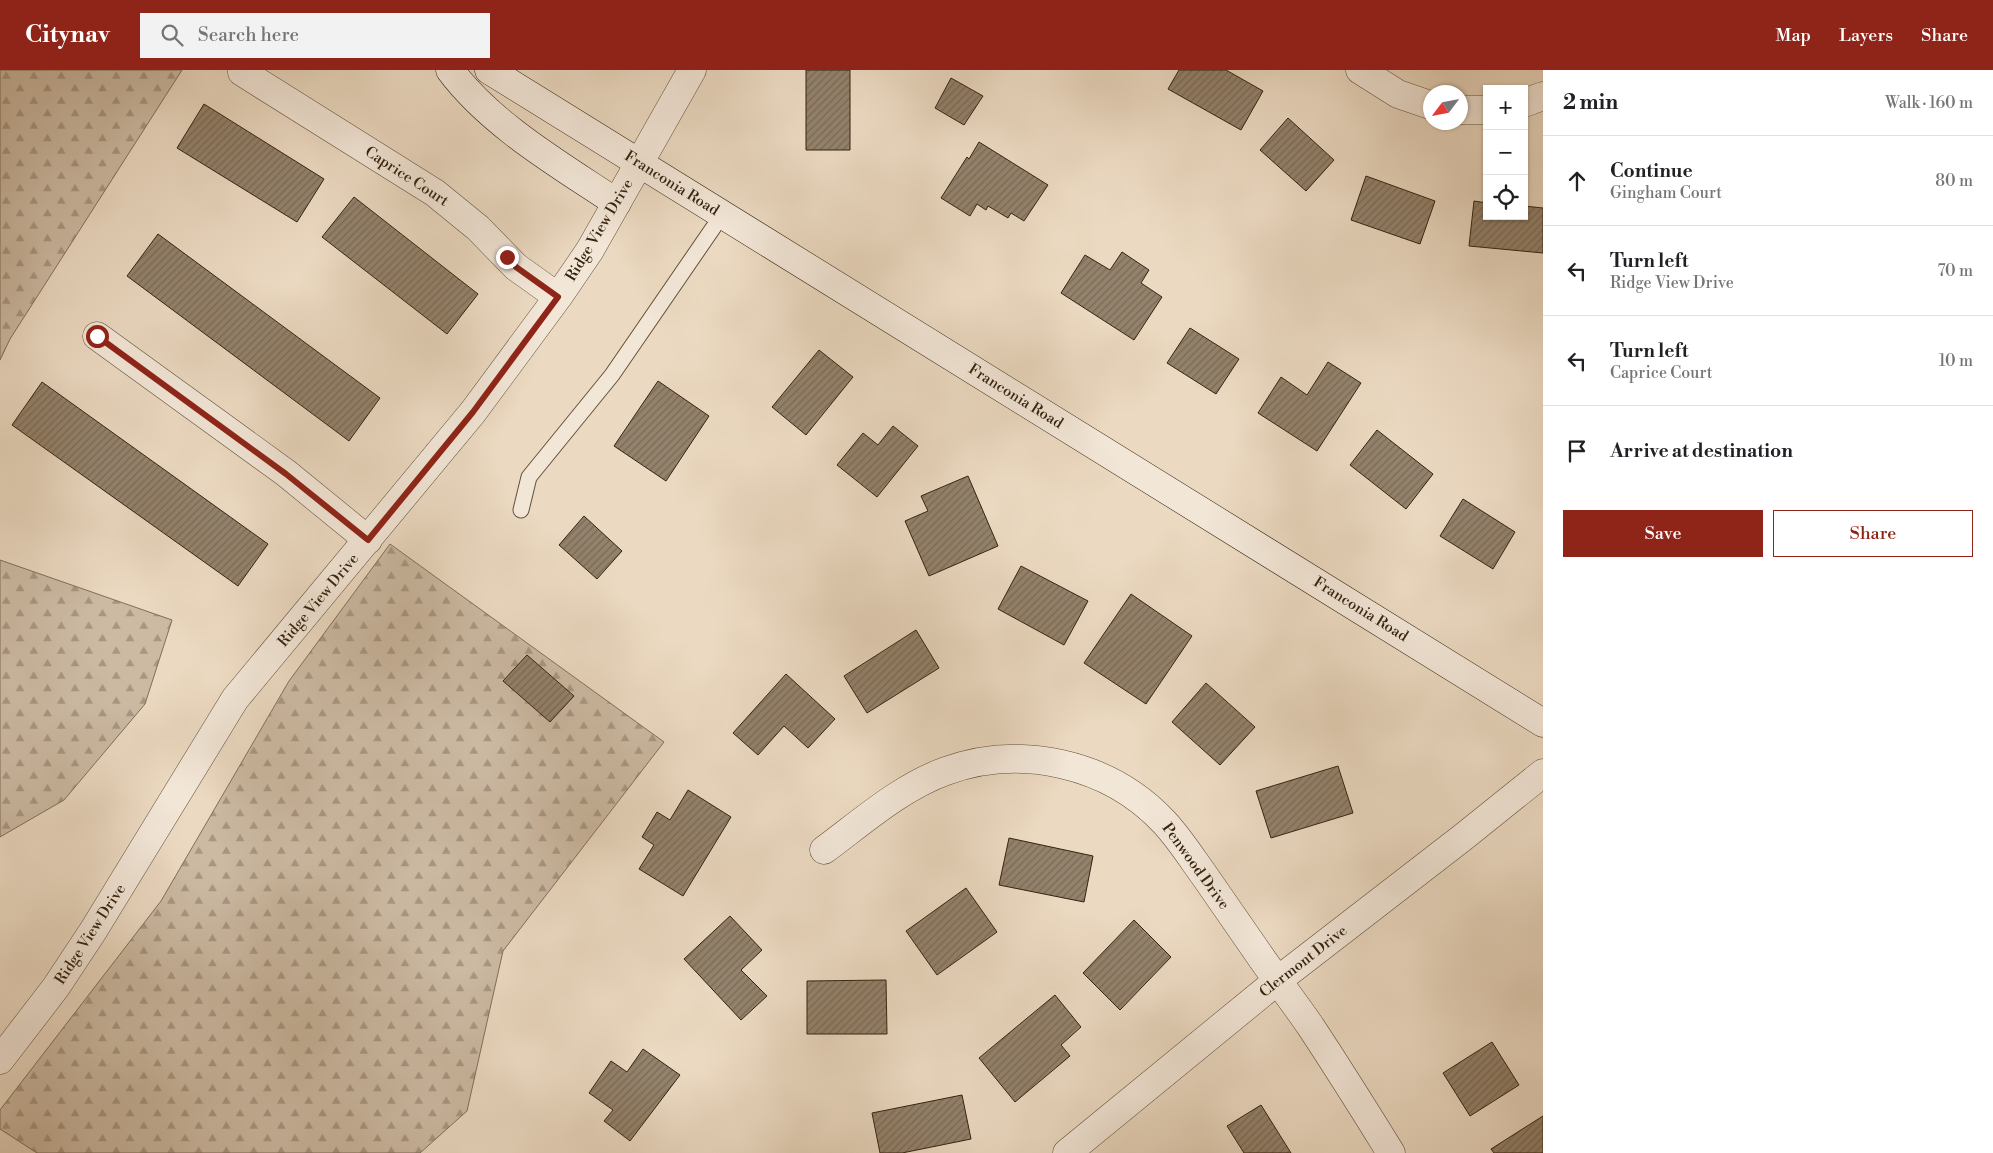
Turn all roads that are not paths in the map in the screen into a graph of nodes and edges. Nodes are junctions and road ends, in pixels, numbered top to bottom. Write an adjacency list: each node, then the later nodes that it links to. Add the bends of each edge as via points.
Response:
1 (450, 70): 12 (street, via 463,88 522,140)
2 (489, 70): 11 (street, Franconia Road)
3 (692, 70): 11 (street, Ridge View Drive)
4 (1360, 70): 8 (street, via 1398,94)
5 (242, 72): 14 (street, Caprice Court, via 435,193 478,228 516,267)
6 (1543, 96): 7 (street)
7 (1528, 102)
8 (1423, 103)
9 (1468, 110): 10 (street)
10 (1483, 110)
11 (639, 163): 12 (street, Ridge View Drive); 13 (street, Franconia Road)
12 (617, 202): 14 (street, Ridge View Drive)
13 (722, 215): 16 (lane, via 612,375 529,477); 18 (street, Franconia Road)
14 (558, 297): 17 (street, Ridge View Drive, via 473,412)
15 (97, 336): 17 (street, via 286,474)
16 (521, 510)
17 (368, 540): 22 (street, Ridge View Drive, via 235,699 93,931 56,987)
18 (1543, 723)
19 (1543, 773): 21 (street, Clermont Drive)
20 (824, 850): 21 (street, Penwood Drive, via 909,789 948,770 978,762 1010,759 1042,760 1072,767 1121,787 1163,820)
21 (1277, 981): 23 (street, Clermont Drive); 24 (street, Penwood Drive, via 1310,1025)
22 (0, 1060)
23 (1067, 1153)
24 (1391, 1153)

